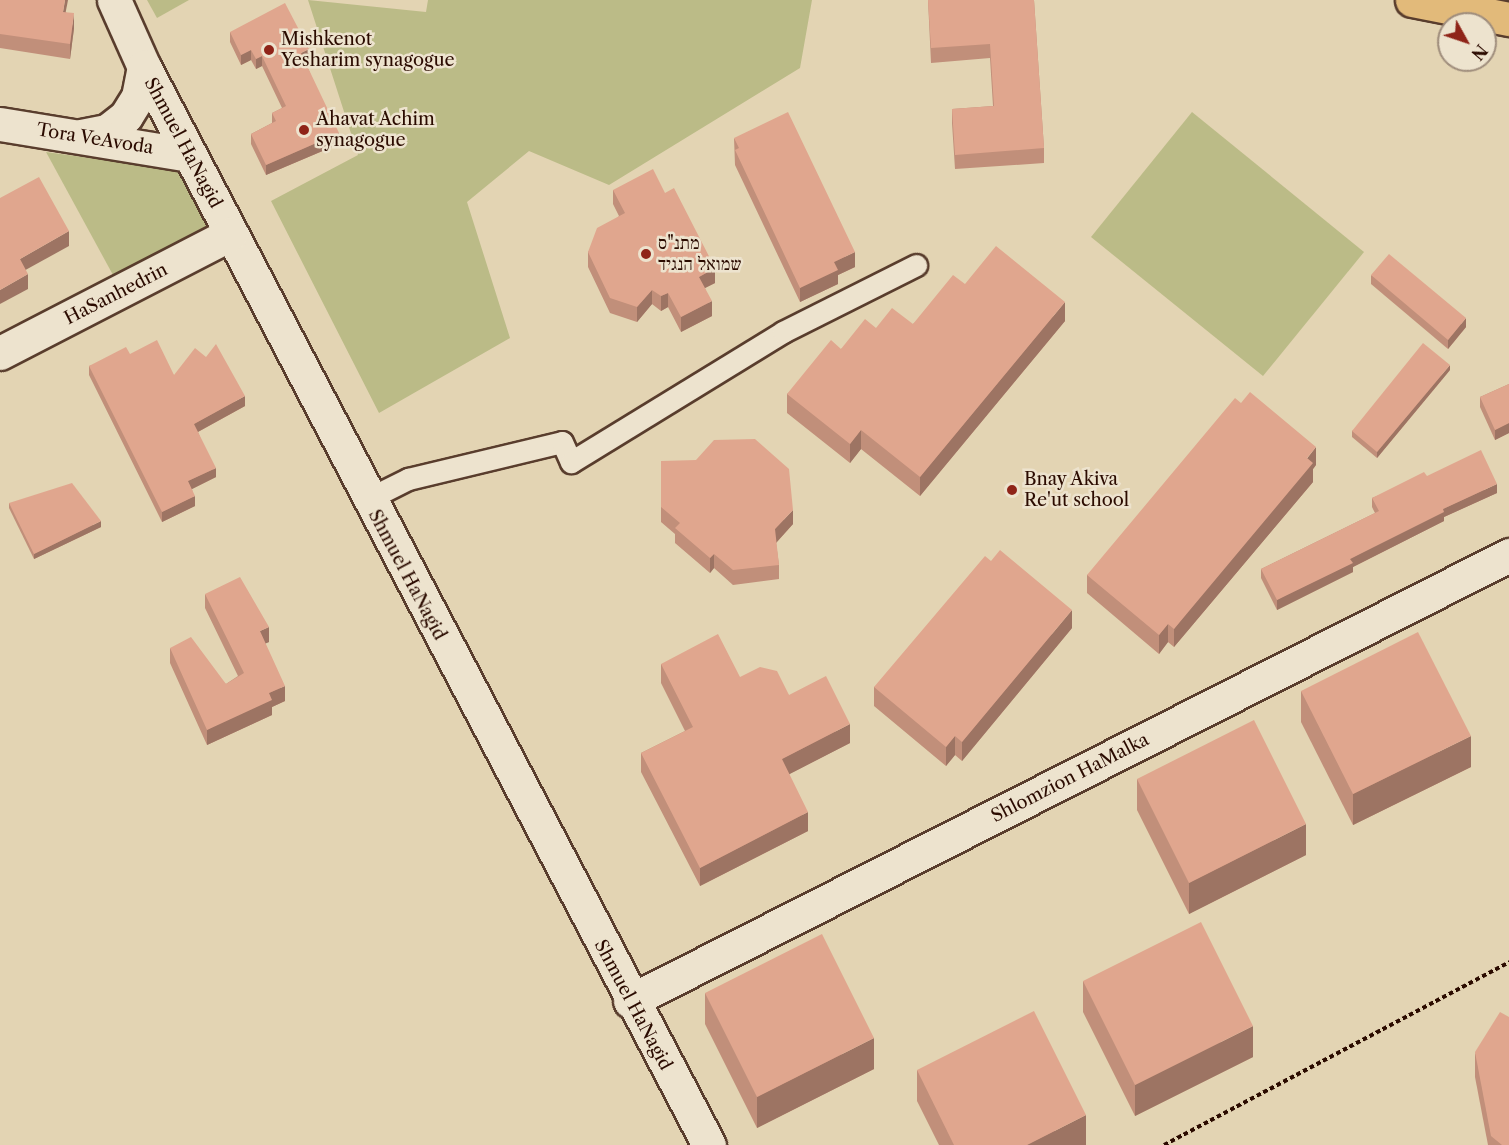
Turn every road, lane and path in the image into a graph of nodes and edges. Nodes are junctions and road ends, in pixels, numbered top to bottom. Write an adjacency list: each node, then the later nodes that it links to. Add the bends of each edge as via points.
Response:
1 (114, 0): 4 (street, Shmuel HaNagid)
2 (1412, 0): 3 (highway)
3 (1509, 19)
4 (144, 67): 6 (street, via 138,97 126,116 107,130); 7 (street, Shmuel HaNagid)
5 (0, 124): 6 (street, Tora VeAvoda)
6 (78, 137): 7 (street, Tora VeAvoda)
7 (189, 155): 8 (street, Shmuel HaNagid)
8 (231, 234): 10 (street, HaSanhedrin); 11 (street, Shmuel HaNagid)
9 (916, 265): 11 (lane, via 783,332 571,462 562,442 408,479)
10 (0, 353)
11 (368, 499): 14 (street, Shmuel HaNagid)
12 (1509, 555): 14 (street, Shlomzion HaMalka)
13 (1509, 962): 16 (path)
14 (630, 1001): 15 (street, Shmuel HaNagid)
15 (709, 1145)
16 (1164, 1145)

